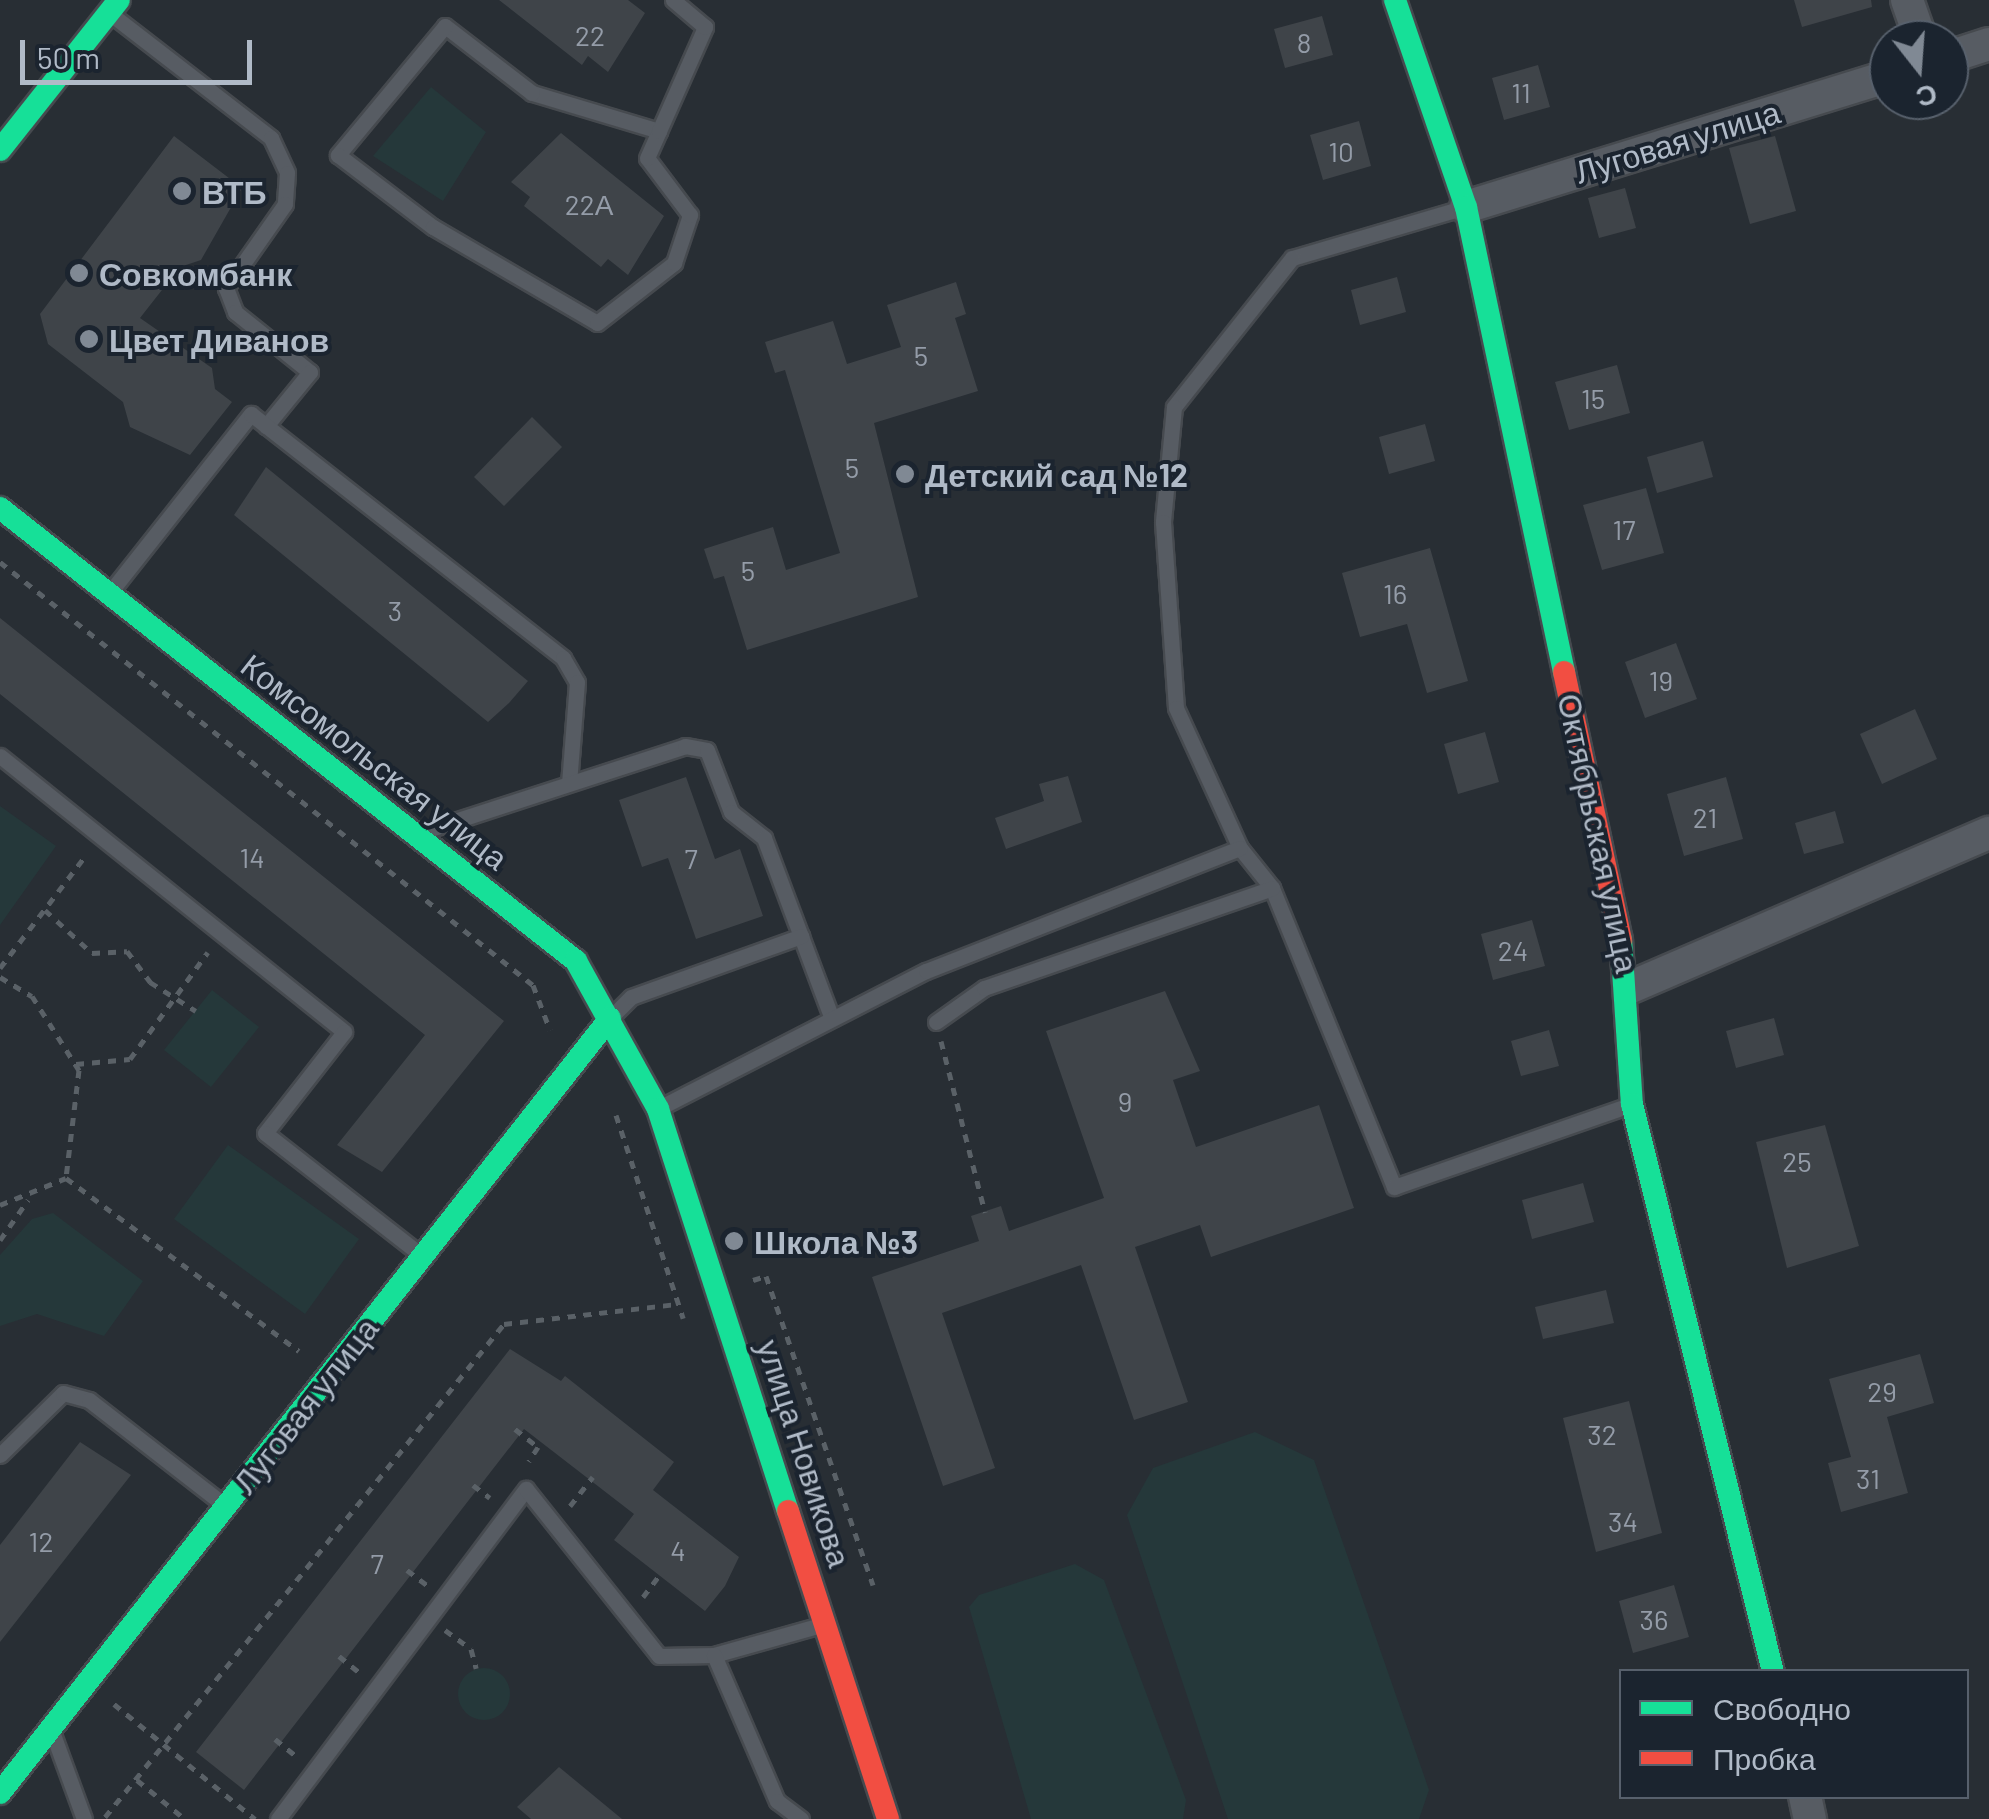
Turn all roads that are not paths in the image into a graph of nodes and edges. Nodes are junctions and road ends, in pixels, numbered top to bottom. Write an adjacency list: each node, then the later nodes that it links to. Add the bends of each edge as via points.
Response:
1 (673, 0): 5 (lane, via 705,27)
2 (1395, 0): 7 (street, Октябрьская улица)
3 (114, 6): 6 (street); 8 (lane, via 271,138 287,174 285,204 226,288 235,312 310,372)
4 (1869, 82): 7 (street, Луговая улица)
5 (659, 131): 5 (lane, via 646,158 690,216 674,263 598,323 433,227 338,154 446,26 532,92)
6 (0, 150)
7 (1466, 207): 15 (lane, via 1292,258 1174,407 1163,522 1176,708); 18 (street, Октябрьская улица)
8 (266, 426): 10 (lane, via 252,414); 12 (lane, via 563,658 577,682)
9 (0, 509): 10 (street, Комсомольская улица)
10 (108, 594): 13 (street, Комсомольская улица)
11 (0, 756): 24 (lane, via 344,1032 265,1133)
12 (569, 784): 13 (lane); 17 (lane, via 686,746 707,750 731,812 764,838)
13 (416, 834): 19 (street, Комсомольская улица, via 576,961)
14 (1989, 834): 18 (street)
15 (1240, 848): 16 (lane); 20 (lane, via 926,971)
16 (1272, 888): 21 (lane, via 984,988); 22 (lane, via 1394,1188)
17 (801, 936): 19 (lane, via 631,997); 20 (lane)
18 (1631, 987): 22 (street, Октябрьская улица)
19 (610, 1018): 23 (street, Комсомольская улица); 24 (street, Луговая улица)
20 (832, 1019): 23 (lane)
21 (936, 1022)
22 (1632, 1104): 29 (street, Октябрьская улица)
23 (658, 1109): 27 (street, улица Новикова)
24 (423, 1256): 26 (street, Луговая улица)
25 (0, 1455): 26 (lane, via 63,1393 89,1400)
26 (225, 1506): 30 (street, Луговая улица)
27 (826, 1624): 28 (lane); 32 (street, улица Новикова)
28 (714, 1654): 34 (lane, via 659,1656 526,1490); 35 (lane, via 777,1801)
29 (1773, 1669)
30 (51, 1728): 31 (street, Луговая улица); 33 (lane)
31 (0, 1793)
32 (887, 1815): 36 (lane)
33 (84, 1819)
34 (278, 1819)
35 (801, 1819)
36 (858, 1819)

